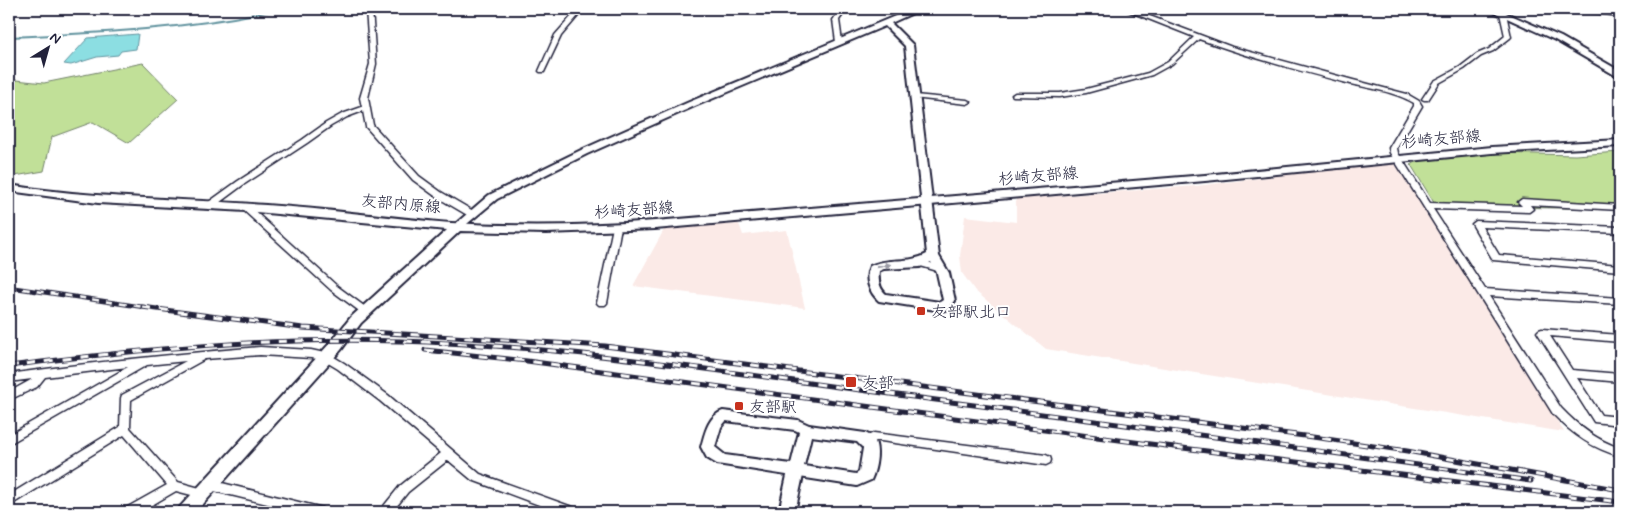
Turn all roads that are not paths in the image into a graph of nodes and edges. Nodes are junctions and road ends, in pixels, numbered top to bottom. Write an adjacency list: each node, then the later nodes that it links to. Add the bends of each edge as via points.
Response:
1 (369, 9): 19 (street, via 372,64 364,98)
2 (581, 9): 13 (street, via 558,35)
3 (844, 9): 12 (street, via 836,20)
4 (918, 9): 10 (street)
5 (1126, 9): 11 (street)
6 (1491, 9): 8 (street)
7 (1578, 9): 9 (street)
8 (1503, 12): 14 (street, via 1595,58); 17 (street, via 1508,37 1492,50 1479,54 1436,82)
9 (1620, 14)
10 (885, 22): 12 (street); 16 (street, via 909,45)
11 (1198, 36): 15 (street, via 1170,63 1150,74 1086,91 1060,95); 21 (street, via 1230,48 1414,99 1418,106 1393,148)
12 (840, 42): 28 (street, via 584,152 493,197)
13 (542, 71)
14 (1620, 75)
15 (1015, 95)
16 (915, 97): 18 (street); 23 (street)
17 (1426, 99)
18 (967, 102)
19 (365, 108): 24 (street, via 346,113); 28 (street, via 369,125 416,178)
20 (1620, 143): 21 (main road, 杉崎友部線)
21 (1398, 159): 23 (main road, 杉崎友部線); 25 (street)
22 (9, 188): 24 (main road, 友部内原線, via 86,200)
23 (926, 200): 30 (main road, 杉崎友部線); 32 (street)
24 (208, 206): 26 (main road, 友部内原線)
25 (1429, 206): 27 (street, via 1529,209 1522,202); 36 (street)
26 (245, 207): 29 (main road, 友部内原線); 39 (street, via 334,288)
27 (1620, 207)
28 (472, 214): 29 (street)
29 (458, 226): 30 (main road, 杉崎友部線); 39 (main road, 友部内原線)
30 (617, 227): 38 (street)
31 (1620, 230): 34 (street, via 1476,224 1496,258)
32 (933, 256): 33 (street); 35 (street)
33 (920, 263): 35 (street); 35 (street, one-way to 33, via 950,296 950,301 942,307 883,298 878,294 874,287 874,269 882,265)
34 (1620, 268)
35 (941, 269)
36 (1482, 292): 37 (street); 54 (street, via 1557,411 1588,441)
37 (1620, 301)
38 (602, 303)
39 (365, 311): 42 (main road, 友部内原線)
40 (1620, 338): 45 (street, via 1542,332)
41 (206, 355): 42 (street, via 260,351); 43 (street); 50 (street, via 126,398)
42 (326, 357): 55 (street, via 384,398); 59 (main road, 友部内原線)
43 (148, 360): 44 (street); 52 (street)
44 (42, 373): 46 (street); 48 (street, via 33,384)
45 (1571, 374): 47 (street); 49 (street, via 1598,419)
46 (9, 378)
47 (1620, 378)
48 (9, 396)
49 (1620, 421)
50 (124, 429): 58 (street); 60 (street)
51 (806, 430): 53 (street, via 860,437); 57 (street); 57 (street, via 798,425 723,416 715,424 708,447 722,460)
52 (9, 440)
53 (868, 441): 56 (street, via 881,437); 57 (street, via 870,448 863,479)
54 (1620, 452)
55 (449, 453): 64 (street, via 404,489); 65 (street, via 476,477)
56 (1046, 460)
57 (796, 471): 66 (main road)
58 (175, 486): 59 (street); 61 (street)
59 (206, 489): 62 (main road, 友部内原線); 63 (street)
60 (9, 501)
61 (130, 512)
62 (186, 512)
63 (320, 512)
64 (385, 512)
65 (571, 512)
66 (787, 512)

